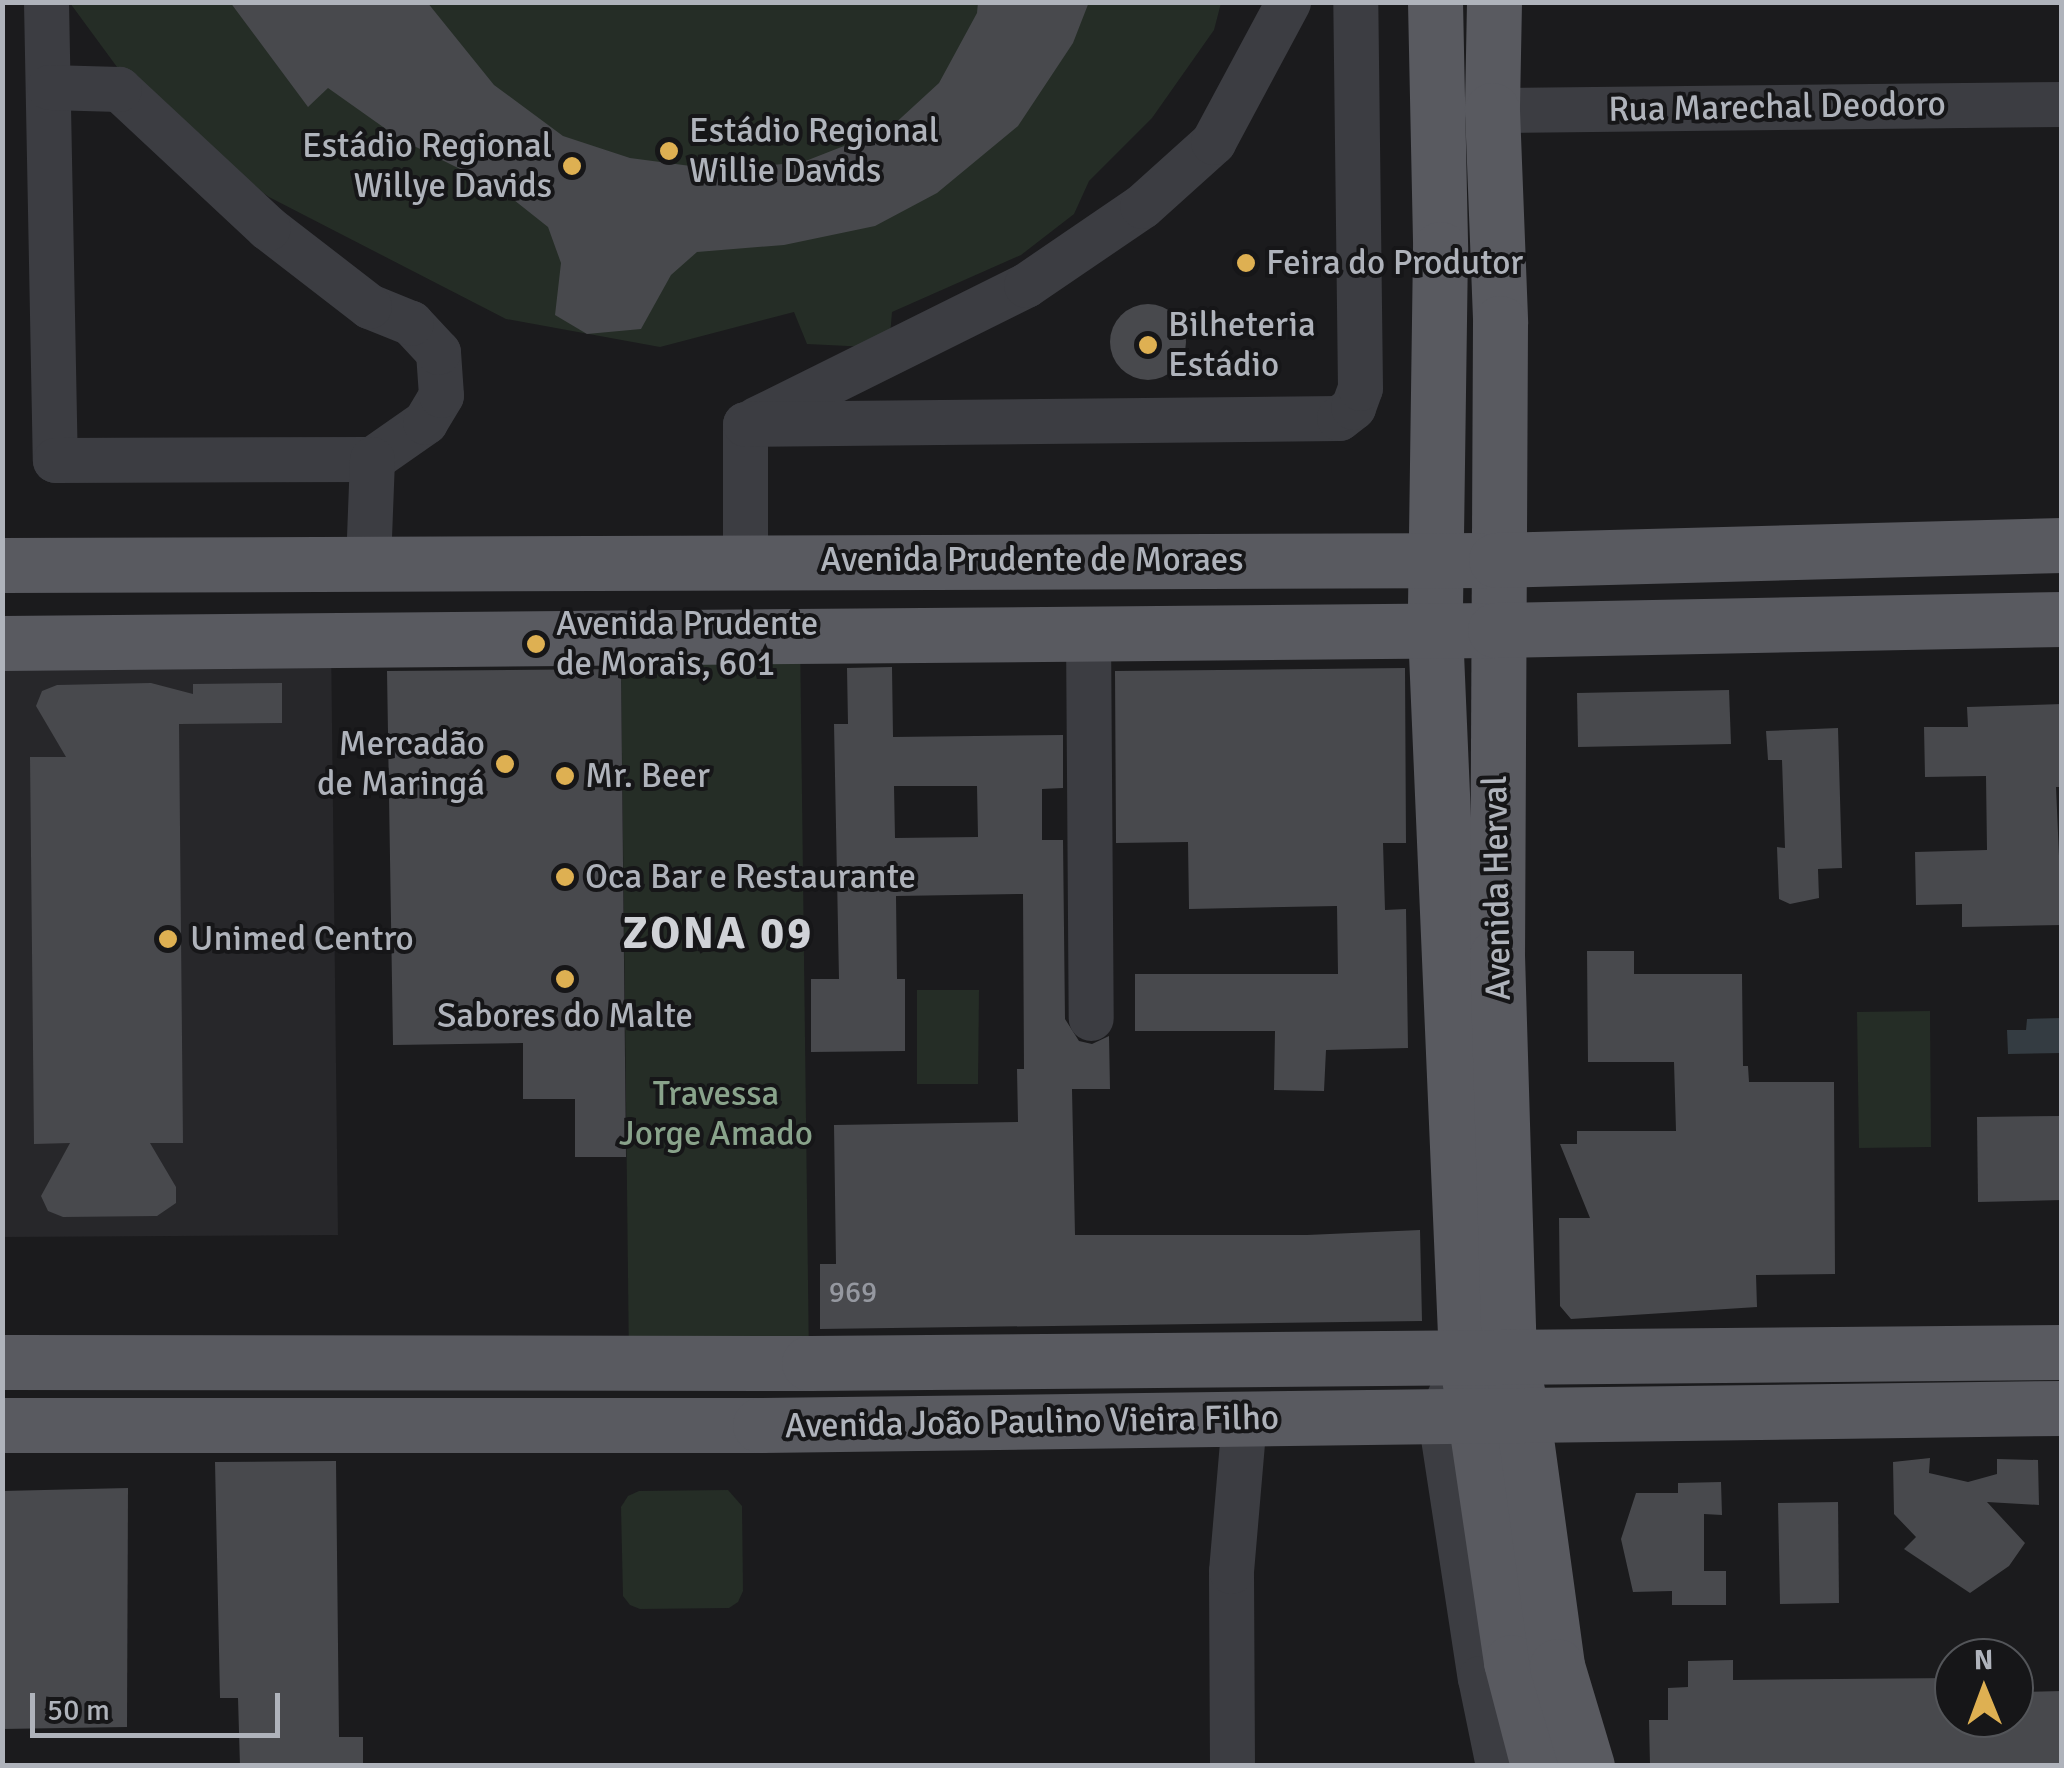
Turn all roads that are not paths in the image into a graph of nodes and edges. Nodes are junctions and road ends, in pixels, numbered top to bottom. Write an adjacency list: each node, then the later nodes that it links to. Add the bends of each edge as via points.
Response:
1 (46, 2): 6 (street)
2 (1288, 2): 11 (street, via 1213,142 1142,206 1026,286)
3 (1355, 2): 11 (street, via 1360,388 1353,407 1339,418)
4 (1494, 2): 8 (main road, Avenida Herval)
5 (1436, 4): 9 (main road, Avenida Herval)
6 (50, 87): 12 (street, via 119,88 268,228 369,306 411,323 438,352 441,395 426,422); 12 (street, via 56,460)
7 (2062, 104): 8 (street, Rua Marechal Deodoro)
8 (1492, 110): 10 (main road, Avenida Herval)
9 (1440, 249): 10 (main road); 14 (main road, Avenida Herval)
10 (1500, 323): 15 (main road, Avenida Herval)
11 (745, 424): 16 (street)
12 (372, 458): 17 (street)
13 (2062, 545): 15 (main road, Avenida Prudente de Moraes)
14 (1438, 558): 15 (main road, Avenida Prudente de Moraes); 16 (main road, Avenida Prudente de Moraes); 20 (main road, Avenida Herval)
15 (1496, 560): 21 (main road, Avenida Herval)
16 (745, 561): 17 (main road, Avenida Prudente de Moraes)
17 (368, 563): 18 (main road, Avenida Prudente de Moraes)
18 (2, 565)
19 (2062, 619): 21 (main road, Avenida Prudente de Moraes)
20 (1435, 630): 21 (main road, Avenida Prudente de Moraes); 22 (main road, Avenida Prudente de Moraes); 25 (main road, Avenida Herval)
21 (1495, 630): 24 (main road, Avenida Herval)
22 (1088, 631): 23 (main road, Avenida Prudente de Moraes); 26 (street)
23 (2, 642)
24 (1497, 955): 25 (main road); 28 (main road, Avenida Herval)
25 (1449, 1005): 28 (main road, Avenida Herval)
26 (1091, 1018)
27 (2062, 1352): 28 (main road, Avenida João Paulino Vieira Filho)
28 (1487, 1357): 29 (main road, Avenida João Paulino Vieira Filho); 31 (main road, Avenida Herval); 31 (street)
29 (2, 1362)
30 (2062, 1408): 31 (main road, Avenida João Paulino Vieira Filho)
31 (1479, 1418): 32 (main road, Avenida João Paulino Vieira Filho); 34 (main road, Avenida Herval); 35 (main road, Avenida Herval); 37 (street, via 1480,1678)
32 (1244, 1420): 33 (main road, Avenida João Paulino Vieira Filho); 36 (street, via 1231,1572)
33 (2, 1425)
34 (1511, 1662): 35 (main road); 38 (main road, Avenida Herval)
35 (1566, 1700): 39 (main road, Avenida Herval)
36 (1232, 1766)
37 (1498, 1766)
38 (1538, 1766)
39 (1587, 1766)

